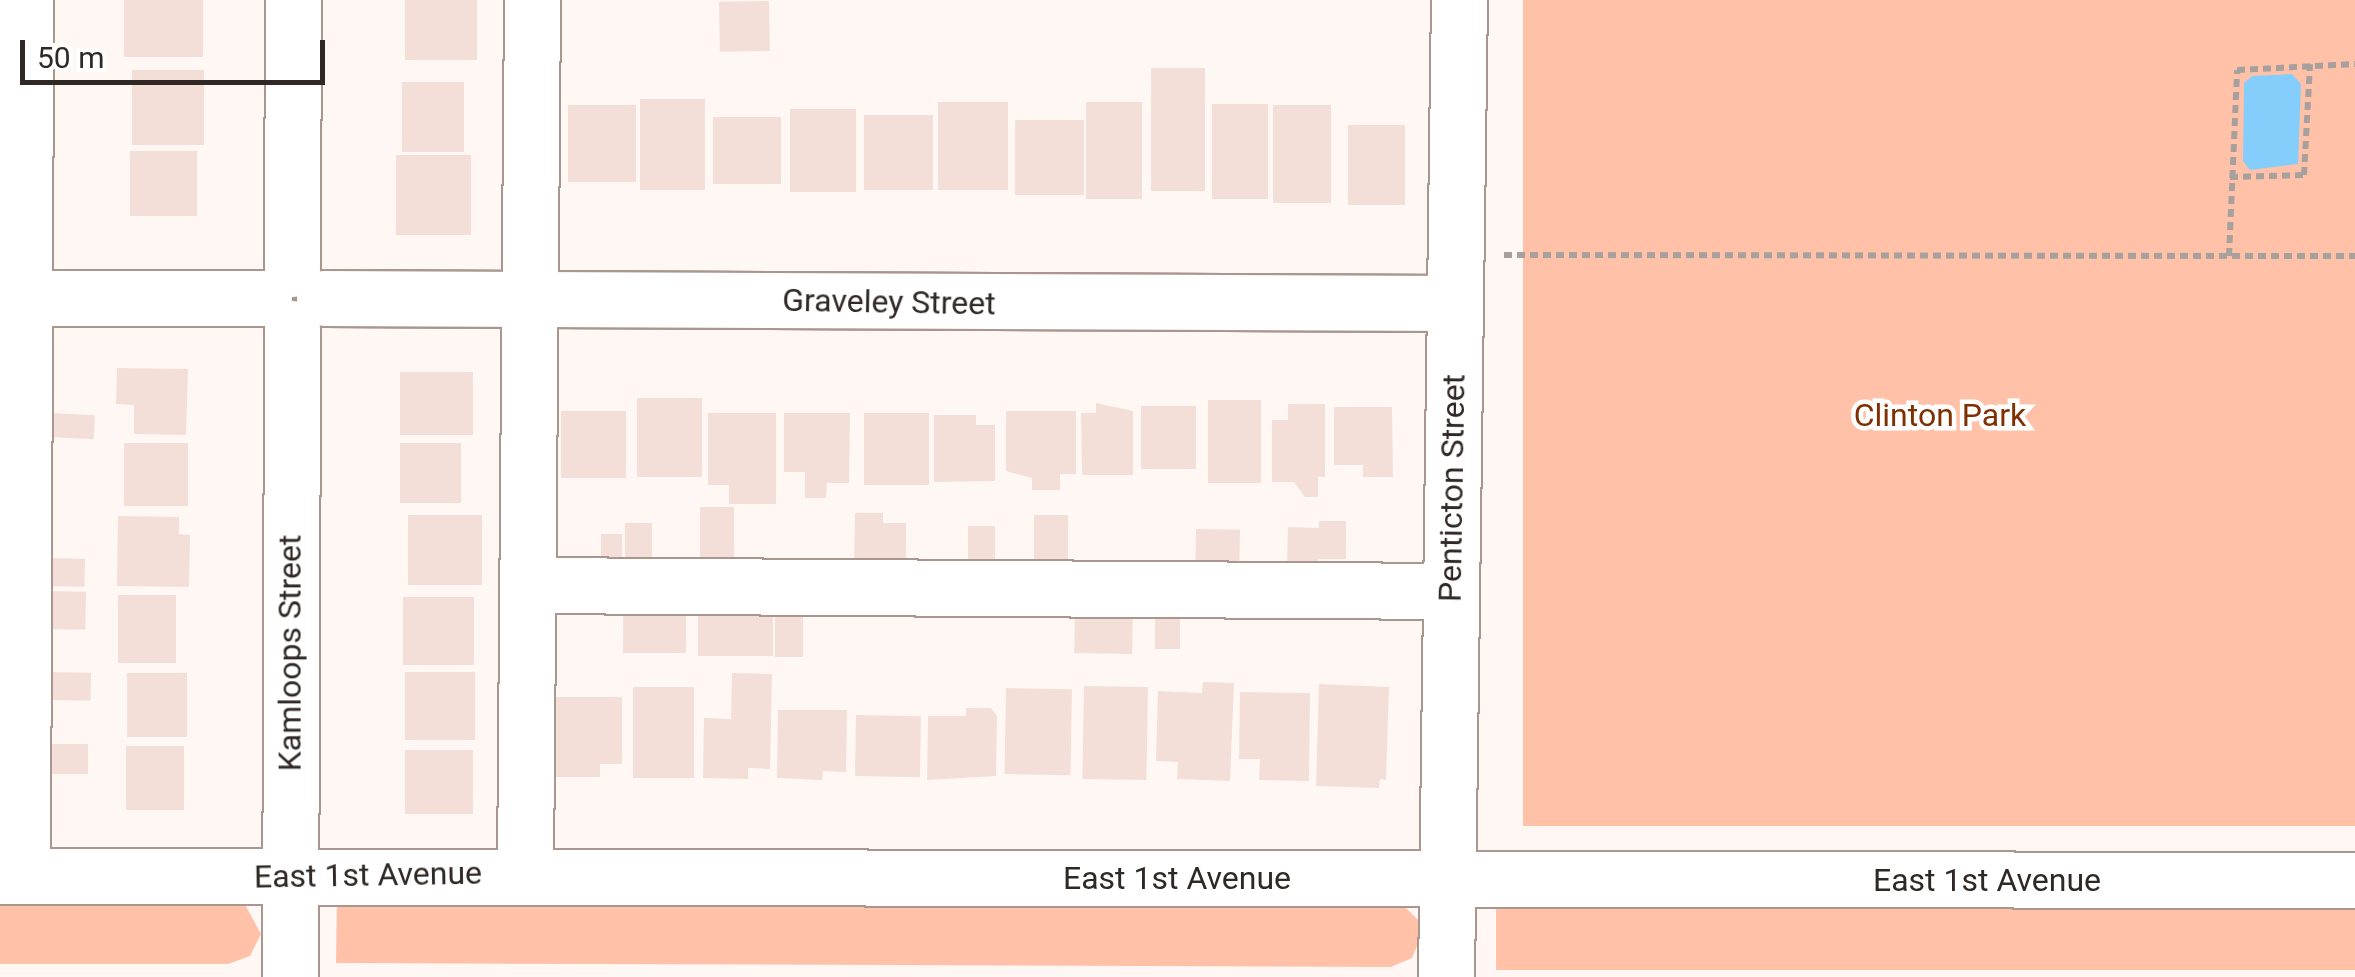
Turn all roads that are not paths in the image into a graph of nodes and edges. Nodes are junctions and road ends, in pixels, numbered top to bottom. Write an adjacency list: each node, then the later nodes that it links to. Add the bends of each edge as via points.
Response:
1 (25, 0): 6 (street)
2 (294, 0): 7 (street, Kamloops Street)
3 (532, 0): 5 (street)
4 (1458, 0): 8 (street, Penticton Street)
5 (528, 297): 7 (street, Graveley Street); 8 (street, Graveley Street); 9 (street)
6 (12, 298): 7 (street, Graveley Street); 10 (street)
7 (293, 298): 14 (street, Kamloops Street)
8 (1454, 302): 11 (street, Penticton Street)
9 (527, 584): 11 (street); 12 (street)
10 (10, 588): 13 (street)
11 (1450, 591): 15 (street, Penticton Street)
12 (526, 874): 14 (street, East 1st Avenue); 15 (street, East 1st Avenue)
13 (11, 876): 14 (street, East 1st Avenue)
14 (288, 876): 17 (street, Kamloops Street)
15 (1448, 880): 16 (street, East 1st Avenue); 18 (street, Penticton Street)
16 (2355, 880)
17 (290, 977)
18 (1446, 977)

